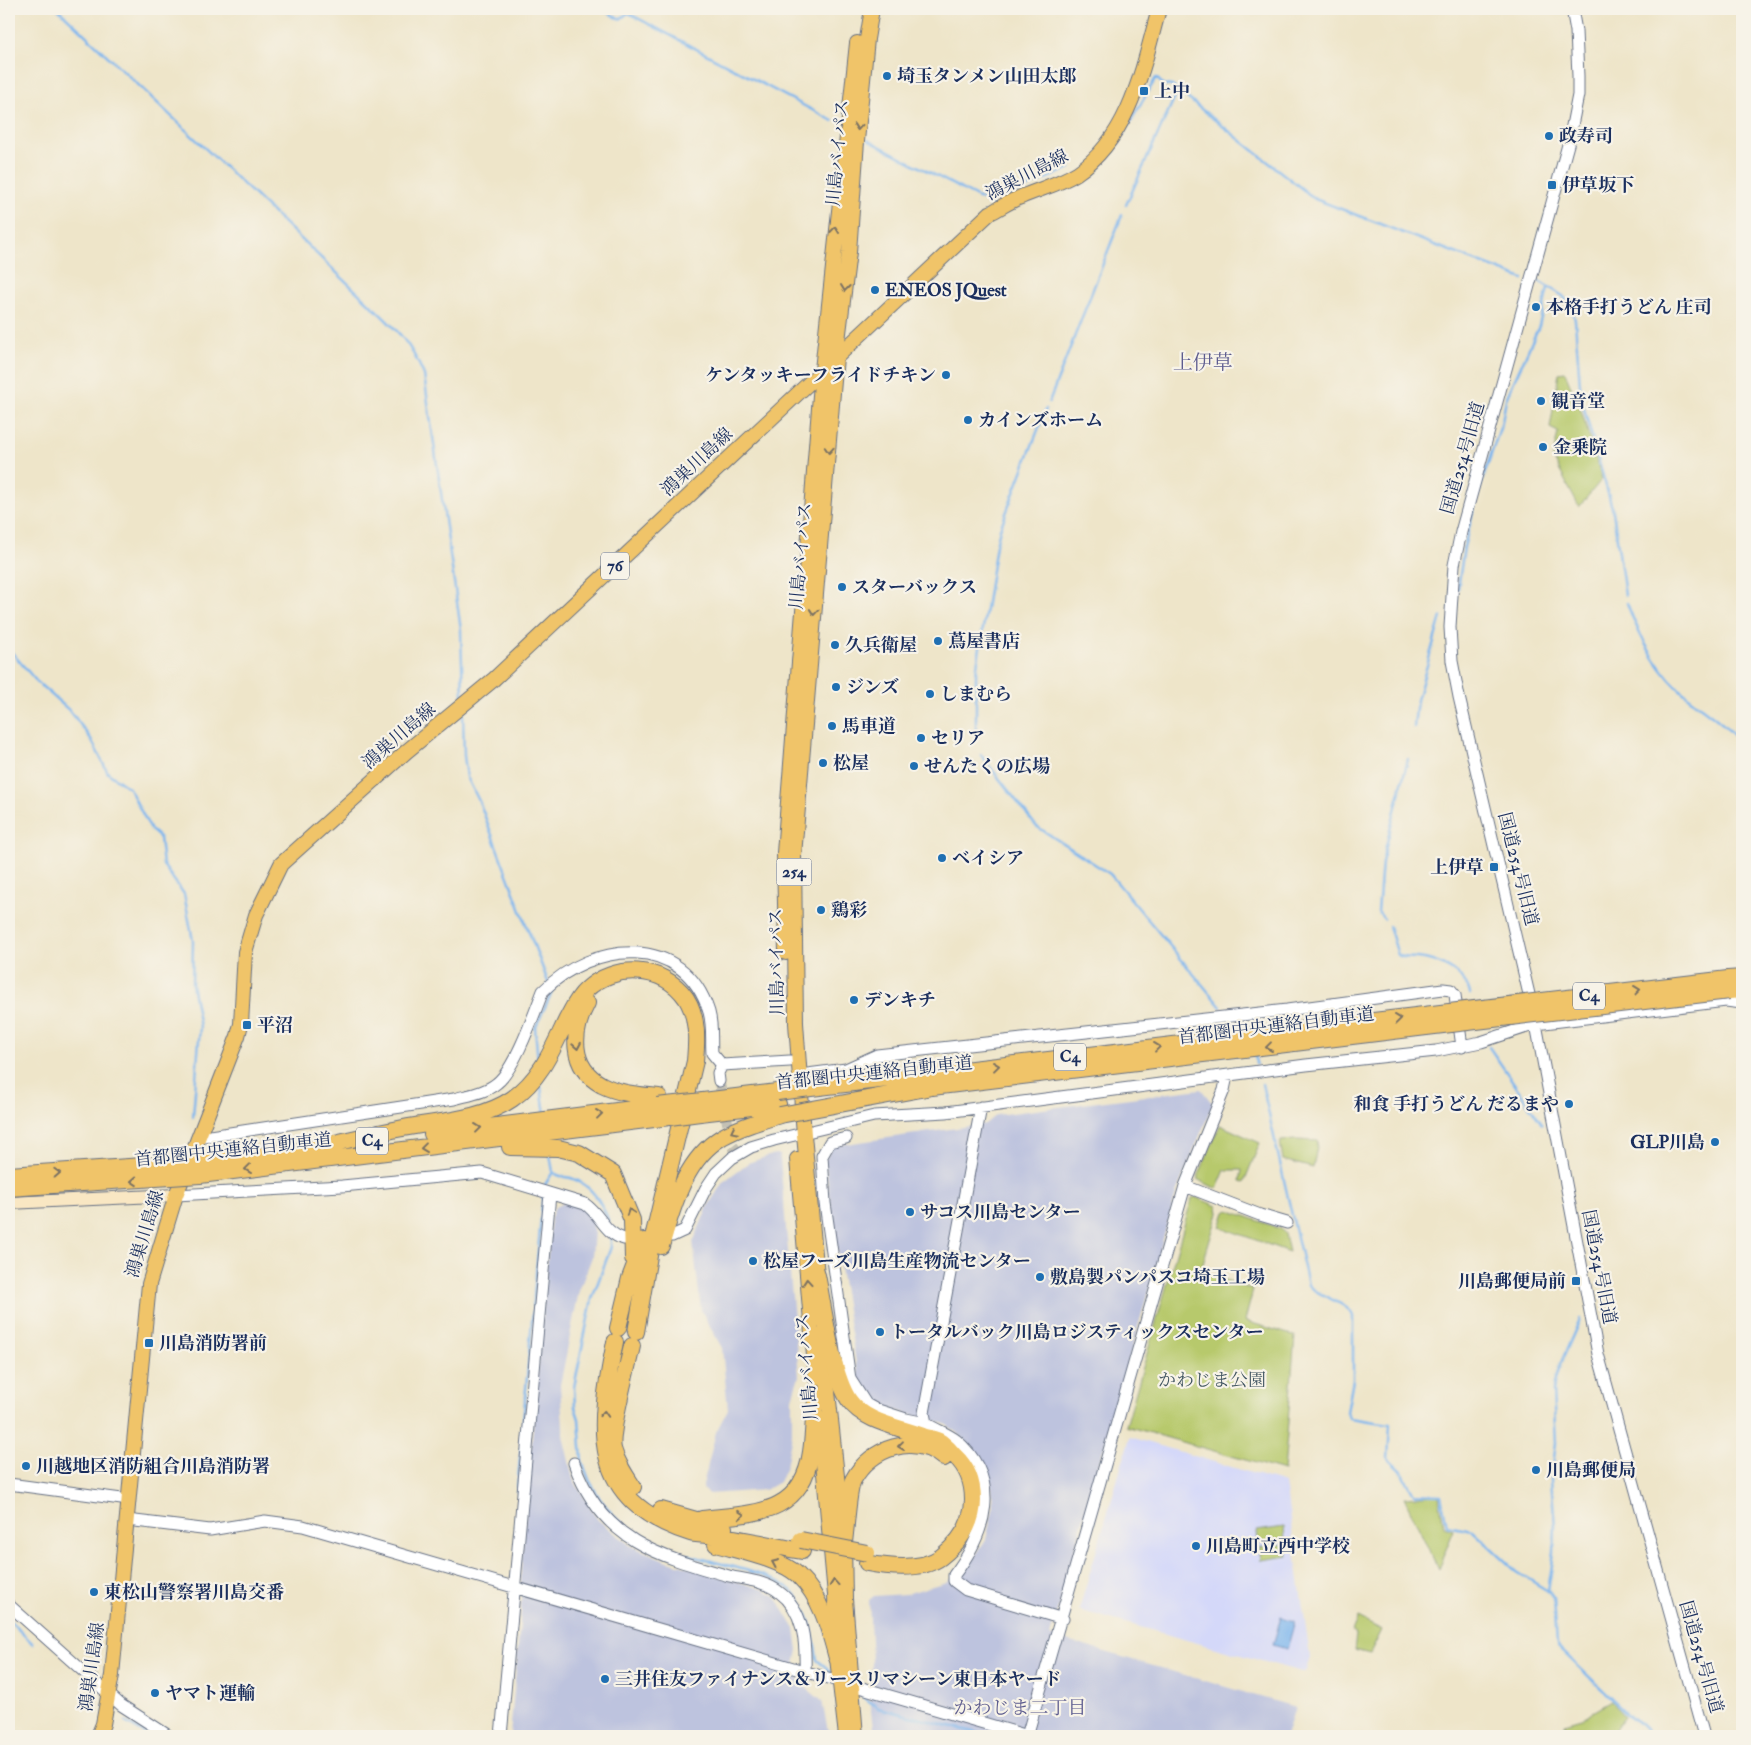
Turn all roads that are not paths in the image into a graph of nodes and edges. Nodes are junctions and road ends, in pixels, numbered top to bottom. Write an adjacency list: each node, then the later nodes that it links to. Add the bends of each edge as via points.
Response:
1 (863, 9): 6 (main road, 川島バイパス / 254, one-way to 1, via 833,249)
2 (872, 9): 5 (main road, 川島バイパス / 254, one-way to 5)
3 (1159, 9): 5 (main road, 鴻巣川島線 / 76, via 1125,114 1100,153 1064,180 990,213)
4 (1572, 9): 11 (street, 国道254号旧道, via 1578,59 1575,114 1461,532 1450,609 1450,643 1459,696)
5 (836, 357): 6 (main road, 鴻巣川島線 / 76); 15 (main road, 川島バイパス / 254, one-way to 15, via 794,855 796,1023)
6 (822, 370): 13 (main road, 川島バイパス / 254, via 784,853); 25 (main road, 鴻巣川島線 / 76, via 493,680 407,751 281,864 256,915 245,952 238,1036)
7 (1742, 978): 10 (highway, 首都圏中央連絡自動車道 / C4, one-way to 7, bridge)
8 (1742, 990): 10 (highway, 首都圏中央連絡自動車道 / C4, bridge)
9 (1742, 1003): 11 (street, via 1726,1001)
10 (1450, 1018): 17 (highway, 首都圏中央連絡自動車道 / C4)
11 (1536, 1024): 12 (street); 64 (street, 国道254号旧道, via 1600,1362)
12 (1462, 1047): 15 (street, via 1455,995 1451,990 1443,989 1288,1010 877,1055 846,1069); 16 (street)
13 (790, 1062): 14 (street); 24 (main road, 川島バイパス / 254)
14 (722, 1065): 18 (street); 25 (street, via 712,1054 713,1030 709,1013 695,983 664,959 642,952 616,952 583,964 543,991 509,1069 486,1090 454,1099)
15 (800, 1075): 24 (main road, 川島バイパス / 254)
16 (1227, 1076): 22 (street); 31 (street)
17 (931, 1080): 19 (highway, bridge); 19 (highway, 首都圏中央連絡自動車道 / C4, bridge, via 886,1079)
18 (719, 1081)
19 (778, 1099): 20 (highway, 首都圏中央連絡自動車道 / C4); 41 (highway, one-way to 41, via 743,1127 720,1138 695,1164 675,1198)
20 (702, 1102): 21 (highway); 21 (highway, 首都圏中央連絡自動車道 / C4, bridge)
21 (657, 1107): 23 (highway, 首都圏中央連絡自動車道 / C4); 40 (highway, one-way to 21, via 642,1249 660,1174 687,1057 688,1032 685,1018 663,990 630,980 608,985 595,994 580,1015 575,1044 580,1061 602,1085)
22 (981, 1108): 24 (street, via 874,1116); 43 (street, via 924,1413)
23 (546, 1126): 27 (highway, 首都圏中央連絡自動車道 / C4); 28 (highway, 首都圏中央連絡自動車道 / C4, one-way to 23)
24 (799, 1135): 37 (street, via 737,1152 716,1173 685,1230); 39 (main road, 川島バイパス / 254); 42 (main road, 川島バイパス / 254, one-way to 24)
25 (197, 1138): 34 (main road, 鴻巣川島線 / 76)
26 (846, 1138): 43 (street, via 830,1142 822,1156 830,1251 850,1379 866,1404)
27 (467, 1143): 29 (highway, 首都圏中央連絡自動車道 / C4, one-way to 29); 40 (highway, one-way to 27, via 634,1252 632,1220 613,1174 580,1153 558,1148 480,1148)
28 (296, 1152): 29 (highway, 首都圏中央連絡自動車道 / C4); 41 (highway, via 484,1112 512,1099 538,1075 576,1001 593,984 623,972 646,972 669,982 687,1000 698,1038 650,1250)
29 (202, 1169): 30 (highway, 首都圏中央連絡自動車道 / C4, one-way to 29, bridge); 32 (highway, 首都圏中央連絡自動車道 / C4, one-way to 32, bridge)
30 (9, 1175)
31 (1186, 1186): 36 (street); 53 (street)
32 (9, 1188)
33 (545, 1192): 34 (street, via 482,1174 469,1174 342,1186); 38 (street, via 585,1204 609,1232); 51 (street)
34 (176, 1195): 35 (main road); 46 (main road, 鴻巣川島線 / 76, via 153,1266 146,1301)
35 (9, 1203)
36 (1287, 1223)
37 (672, 1236)
38 (624, 1239)
39 (818, 1275): 49 (main road, 川島バイパス / 254, via 826,1384); 50 (highway, via 837,1371 848,1399 869,1416 940,1442 963,1464 973,1485 973,1511 967,1529 938,1559 891,1567)
40 (630, 1278): 48 (highway, one-way to 40, via 658,1520 628,1499 610,1472 602,1436 604,1404)
41 (641, 1313): 48 (highway, via 613,1448 637,1493 650,1504)
42 (817, 1395): 48 (highway, one-way to 42, via 757,1513 782,1504 794,1494 809,1465); 54 (main road, 川島バイパス / 254, one-way to 42, via 835,1595)
43 (926, 1423): 53 (street, via 956,1440 970,1455 976,1462 985,1489 982,1525 954,1580 966,1590)
44 (574, 1463): 55 (street, via 581,1482 601,1514 629,1538 660,1554 762,1584 781,1593 795,1611 805,1636)
45 (9, 1484): 46 (street)
46 (129, 1500): 47 (main road, 鴻巣川島線 / 76)
47 (127, 1520): 51 (street, via 210,1530 265,1521 282,1522); 57 (main road, 鴻巣川島線 / 76)
48 (692, 1527): 50 (highway, via 718,1535); 54 (highway, one-way to 48, via 827,1621 816,1598 798,1575)
49 (844, 1542): 50 (highway, one-way to 49, via 919,1556 935,1550 953,1533 963,1513 962,1490 947,1460 935,1451 908,1444 888,1448 872,1457 852,1482); 56 (main road, 川島バイパス / 254)
50 (867, 1558)
51 (514, 1588): 55 (street); 60 (street)
52 (9, 1605): 57 (street)
53 (1063, 1619): 63 (street)
54 (837, 1658): 56 (main road, 川島バイパス / 254)
55 (805, 1671): 56 (street)
56 (846, 1683): 61 (main road, 川島バイパス / 254); 62 (main road, 川島バイパス / 254); 63 (street)
57 (110, 1695): 58 (main road, 鴻巣川島線 / 76); 59 (street)
58 (98, 1736)
59 (168, 1736)
60 (501, 1736)
61 (846, 1736)
62 (856, 1736)
63 (1028, 1736)
64 (1704, 1736)

